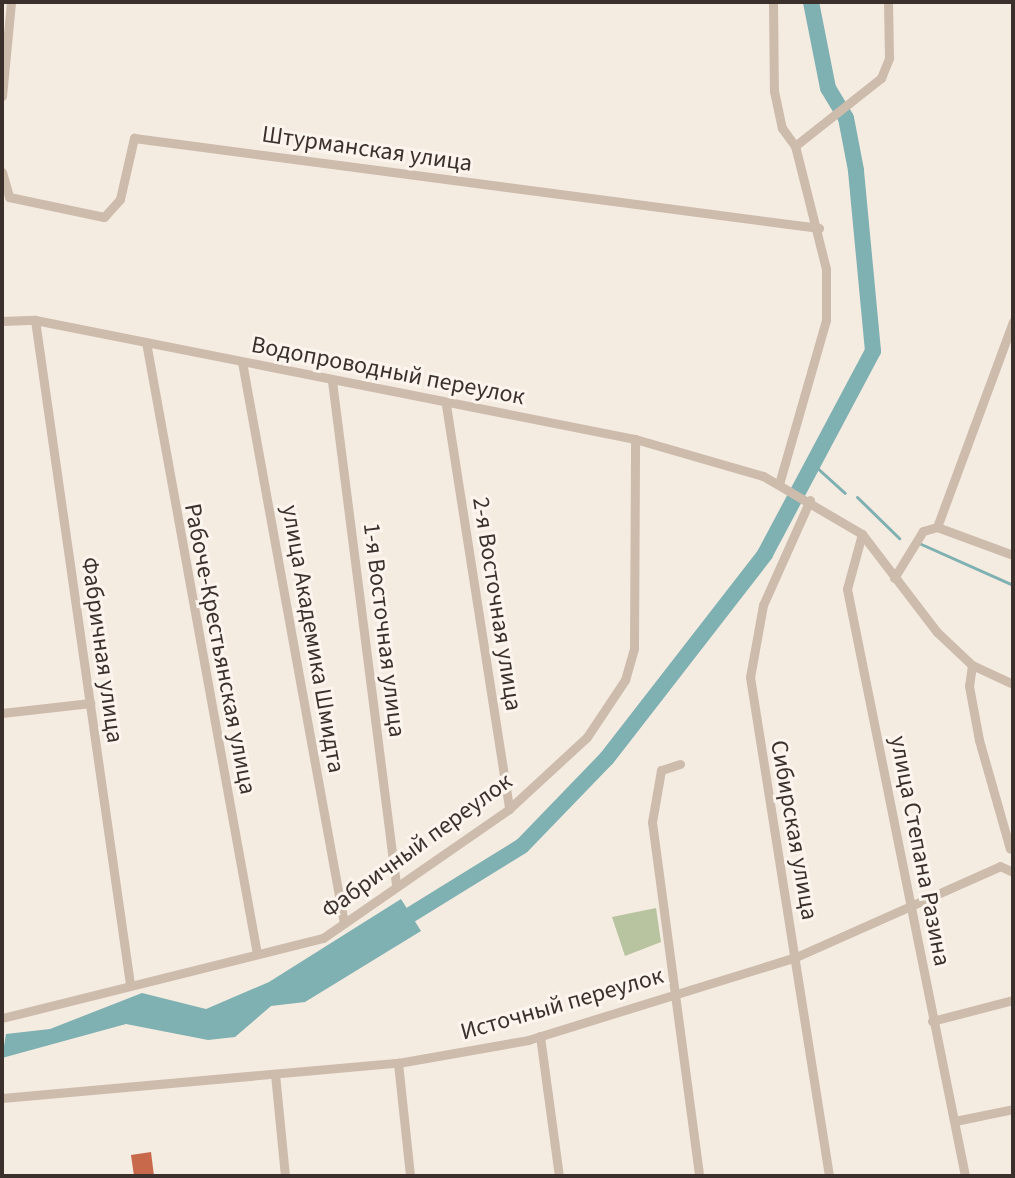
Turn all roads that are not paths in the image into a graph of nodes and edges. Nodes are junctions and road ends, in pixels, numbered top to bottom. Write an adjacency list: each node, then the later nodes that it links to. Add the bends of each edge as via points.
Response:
1 (11, 2): 4 (street)
2 (773, 2): 5 (street, via 774,91 782,128)
3 (888, 2): 5 (street, via 889,58 881,78)
4 (2, 96)
5 (795, 146): 7 (street)
6 (2, 172): 7 (street, Штурманская улица, via 9,197 104,217 120,199 134,138)
7 (819, 228): 16 (street, via 826,320)
8 (35, 320): 9 (street, Водопроводный переулок); 11 (street, Водопроводный переулок); 24 (street, Фабричная улица)
9 (2, 321)
10 (1013, 322): 18 (street)
11 (145, 346): 12 (street, Водопроводный переулок); 34 (street, Рабоче-Крестьянская улица)
12 (242, 362): 13 (street, Водопроводный переулок); 33 (street, улица Академика Шмидта)
13 (332, 381): 14 (street, Водопроводный переулок); 31 (street, 1-я Восточная улица)
14 (446, 405): 15 (street, Водопроводный переулок); 27 (street, 2-я Восточная улица)
15 (635, 439): 16 (street, Водопроводный переулок); 27 (street, Фабричный переулок, via 634,648 625,680 587,737)
16 (779, 484): 17 (street, Водопроводный переулок)
17 (810, 500): 19 (street, Водопроводный переулок); 35 (street, Сибирская улица, via 763,605 750,677)
18 (937, 527): 20 (street); 21 (street, via 923,531)
19 (862, 534): 21 (street); 32 (street, улица Степана Разина, via 847,589)
20 (1013, 555)
21 (894, 578): 22 (street)
22 (972, 665): 23 (street); 28 (street, via 969,686 979,740)
23 (1013, 684)
24 (90, 703): 25 (street); 36 (street, Фабричная улица)
25 (2, 713)
26 (680, 764): 37 (street, via 661,770 652,822)
27 (509, 809): 31 (street, Фабричный переулок)
28 (1011, 848): 29 (street)
29 (1000, 866): 30 (street); 32 (street, Источный переулок)
30 (1013, 872)
31 (396, 884): 33 (street, Фабричный переулок)
32 (911, 905): 35 (street, Источный переулок); 40 (street, улица Степана Разина)
33 (344, 923): 34 (street, Фабричный переулок, via 323,938)
34 (257, 954): 36 (street, Фабричный переулок)
35 (796, 957): 37 (street, Источный переулок); 51 (street, Сибирская улица)
36 (130, 984): 39 (street, Фабричный переулок)
37 (672, 994): 41 (street, Источный переулок); 50 (street)
38 (1013, 1000): 40 (street)
39 (2, 1018)
40 (932, 1021): 46 (street, улица Степана Разина)
41 (540, 1036): 42 (street, Источный переулок); 49 (street)
42 (398, 1063): 43 (street, Источный переулок); 48 (street)
43 (275, 1074): 44 (street, Источный переулок); 47 (street)
44 (2, 1098)
45 (1013, 1109): 46 (street)
46 (955, 1121): 52 (street, улица Степана Разина)
47 (285, 1176)
48 (410, 1176)
49 (559, 1176)
50 (699, 1176)
51 (829, 1176)
52 (965, 1176)

